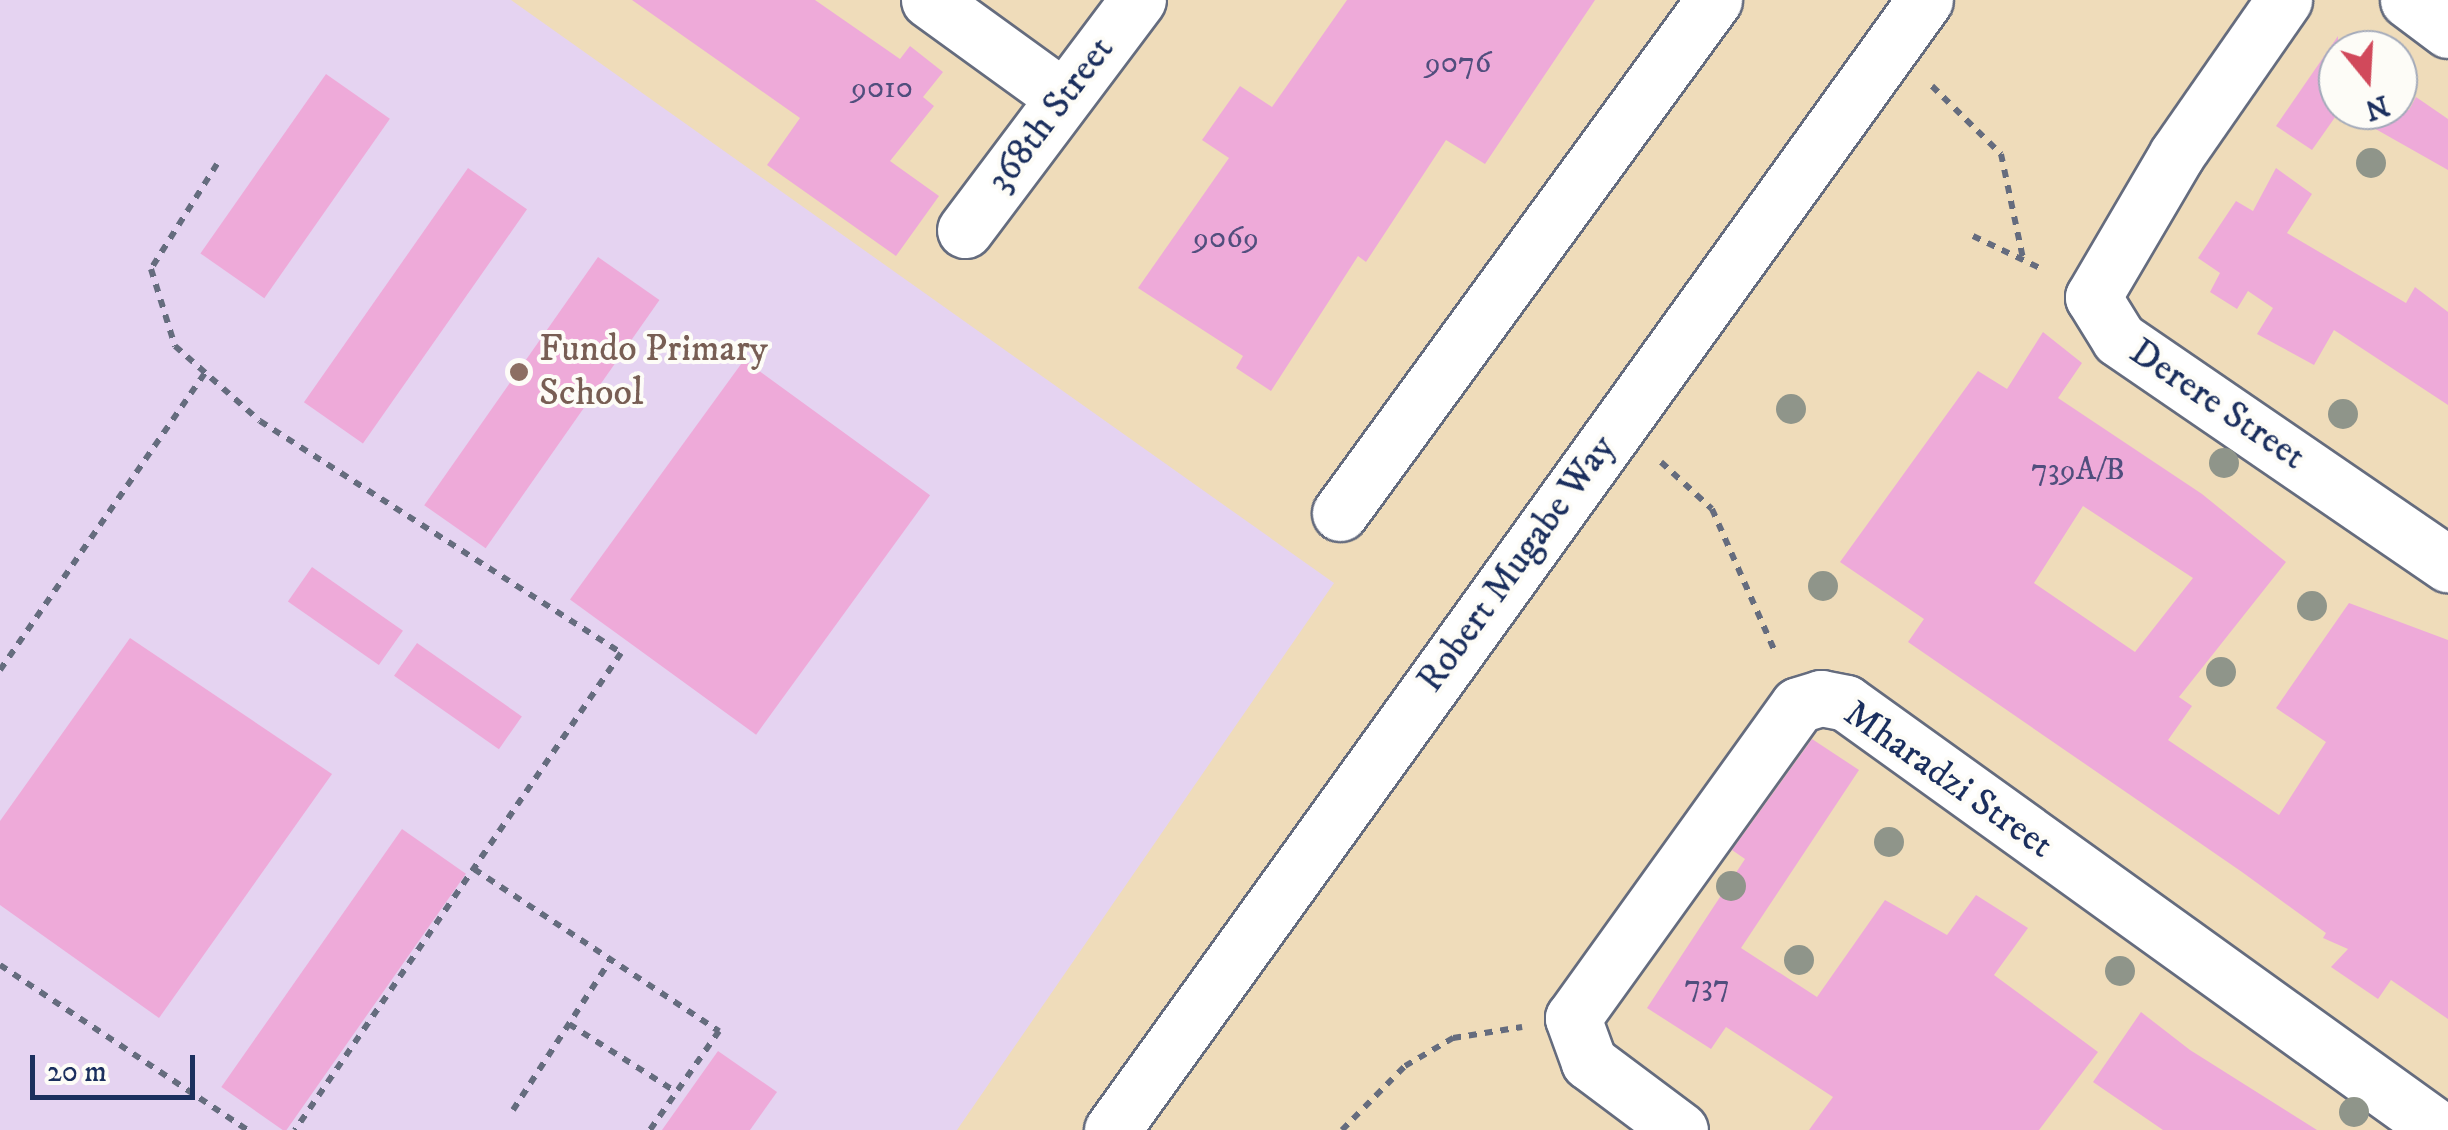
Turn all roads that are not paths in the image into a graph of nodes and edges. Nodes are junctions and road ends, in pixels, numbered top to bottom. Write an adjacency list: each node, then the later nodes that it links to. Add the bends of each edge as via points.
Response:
1 (930, 0): 8 (street)
2 (1138, 0): 8 (street, 368th Street)
3 (1714, 0): 10 (street)
4 (1925, 0): 12 (street, Robert Mugabe Way)
5 (2408, 0): 7 (street)
6 (2258, 11): 11 (street, Derere Street, via 2093,296 2119,339)
7 (2448, 30)
8 (1063, 97): 9 (street, 368th Street)
9 (965, 230)
10 (1340, 513)
11 (2448, 564)
12 (1112, 1130)
13 (1680, 1130): 14 (street, Mharadzi Street, via 1589,1062 1573,1018 1798,705 1821,698 1846,703)
14 (2440, 1130)

